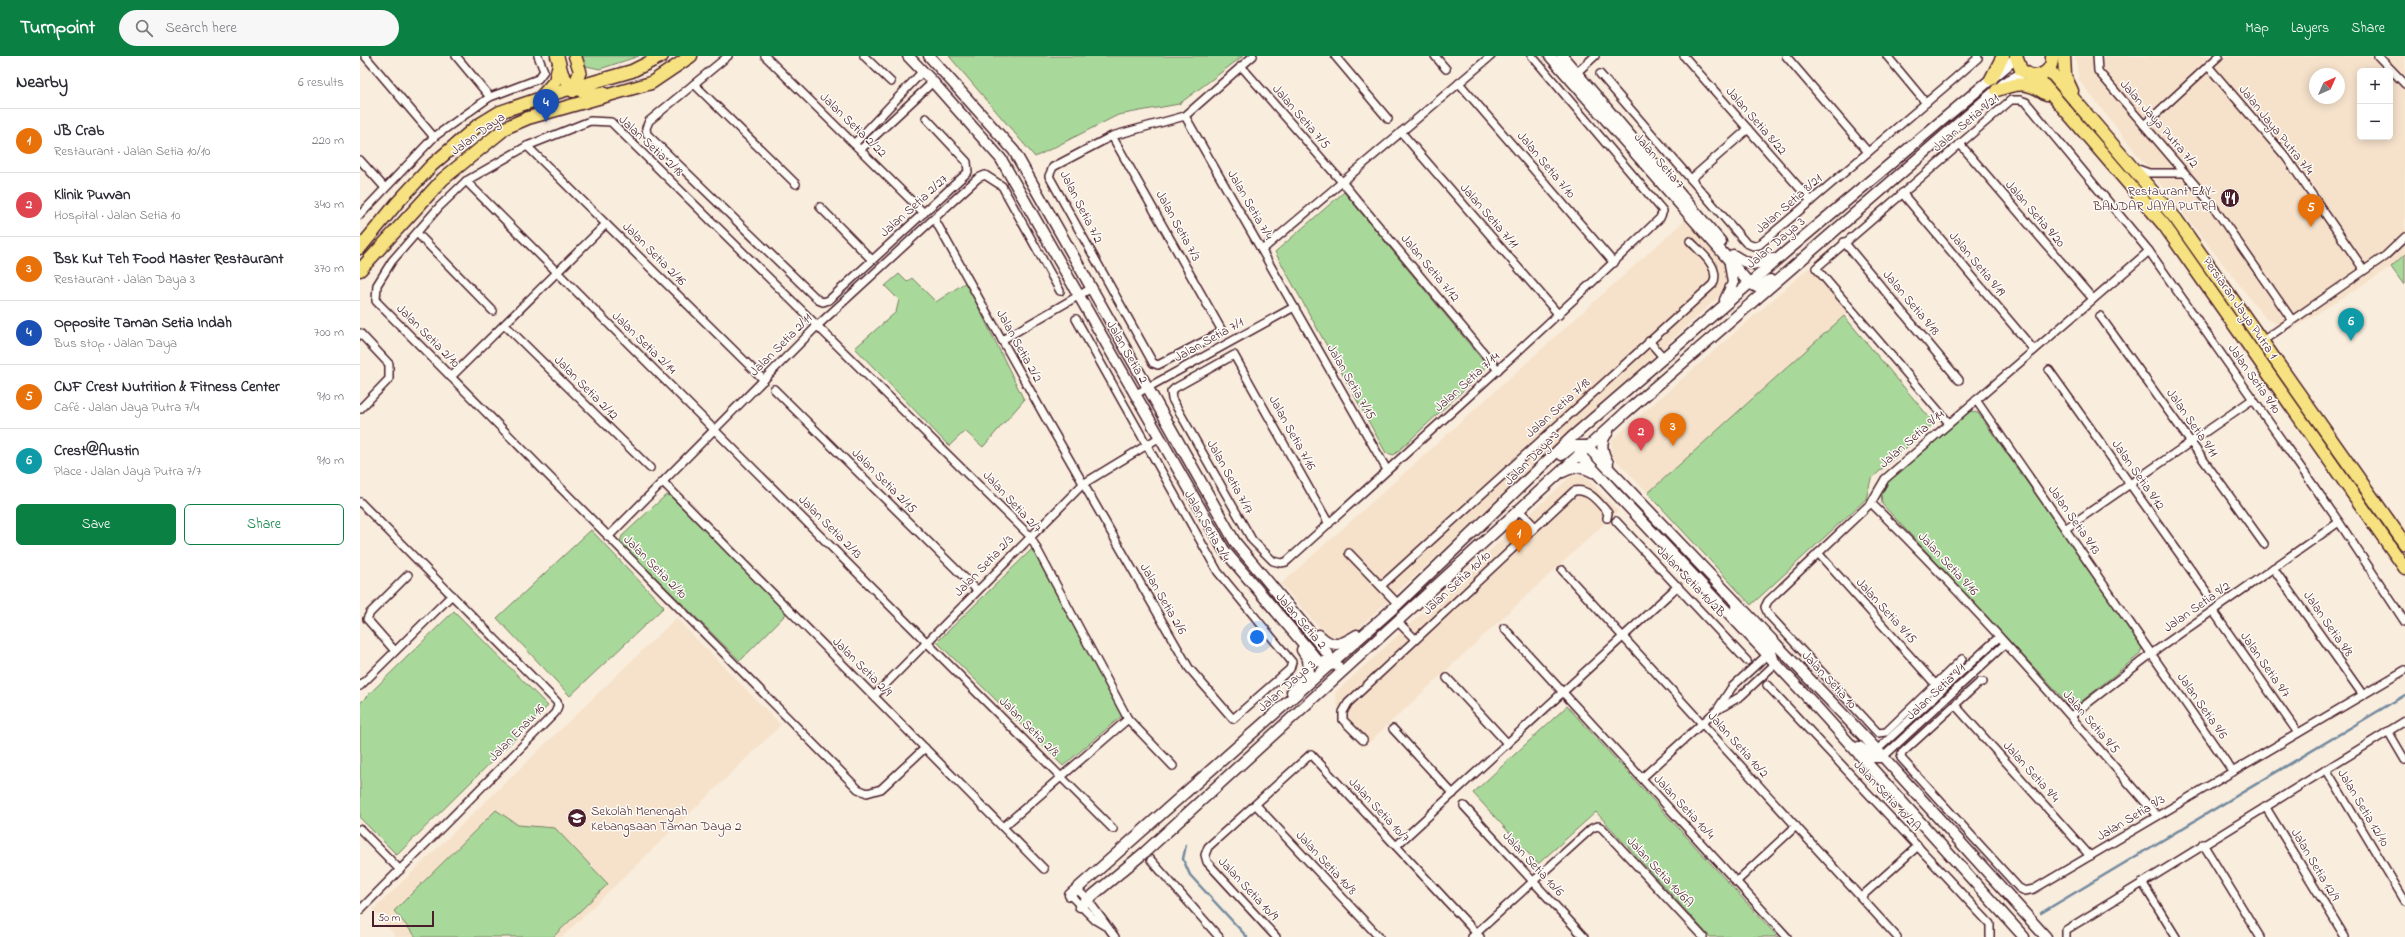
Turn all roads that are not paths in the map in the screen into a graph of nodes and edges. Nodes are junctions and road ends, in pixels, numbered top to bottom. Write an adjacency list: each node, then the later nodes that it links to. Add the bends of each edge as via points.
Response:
1 (365, 56): 66 (street)
2 (456, 56): 52 (street)
3 (538, 56): 52 (street, via 544,71 538,79)
4 (575, 56): 40 (main road, via 588,74); 48 (main road, via 580,71)
5 (662, 56): 40 (main road, Jalan Daya)
6 (691, 56): 50 (main road, Jalan Daya, via 651,83)
7 (728, 56): 45 (street)
8 (765, 56): 67 (street, Jalan Setia 2/22)
9 (864, 56): 43 (street)
10 (908, 56): 39 (street, Jalan Setia 2)
11 (924, 56): 39 (street)
12 (929, 56): 49 (street, Jalan Setia 2)
13 (1252, 56): 33 (street)
14 (1335, 56): 61 (street)
15 (1435, 56): 35 (street)
16 (1491, 56): 44 (street)
17 (1532, 56): 97 (street, Jalan Setia 7/14, via 1663,211 1660,218)
18 (1550, 56): 41 (street, Jalan Setia 7)
19 (1562, 56): 41 (street, Jalan Setia 7)
20 (1595, 56): 41 (street)
21 (1684, 56): 63 (street, Jalan Setia 8/22)
22 (1786, 56): 71 (street)
23 (1886, 56): 54 (street)
24 (2003, 56): 46 (main road)
25 (2052, 56): 36 (main road)
26 (2064, 56): 57 (main road, via 2065,76)
27 (2219, 56): 34 (street)
28 (2378, 56): 47 (street)
29 (1978, 57): 54 (street, Jalan Setia 8/21)
30 (2016, 57): 37 (main road, via 2018,67); 46 (street, Jalan Daya 3)
31 (2096, 58): 62 (street, Jalan Jaya Putra 7/2, via 2098,71)
32 (558, 59): 48 (main road, via 564,77); 53 (main road, via 555,81)
33 (1241, 66): 58 (street); 77 (street, Jalan Setia 7/5)
34 (2208, 66): 62 (street); 99 (street, Jalan Jaya Putra 7/4, via 2286,157)
35 (1446, 69)
36 (2049, 70): 42 (main road); 57 (main road, Persiaran Jaya Putra 1)
37 (2024, 73): 42 (main road); 46 (street, Jalan Daya 3)
38 (1600, 74): 75 (street, Jalan Setia 8/21)
39 (929, 75): 49 (street); 51 (street); 56 (street); 105 (street, Jalan Setia 2, via 1001,159)
40 (616, 76): 48 (main road, Jalan Daya)
41 (1573, 76): 95 (street, Jalan Setia 7)
42 (2036, 76): 55 (main road, Persiaran Jaya Putra 1)
43 (892, 82)
44 (1459, 83): 64 (street); 97 (street, Jalan Setia 7/10)
45 (694, 84): 78 (street); 96 (street, Jalan Setia 2/27, via 649,121 646,128 652,140 818,300 829,300)
46 (1994, 84): 55 (main road, via 2028,84); 93 (street, Jalan Daya 3); 100 (street, Jalan Daya 3)
47 (2405, 84)
48 (575, 87): 50 (main road, via 595,94); 53 (main road, Jalan Daya); 59 (main road, via 570,96)
49 (962, 90): 103 (street, Jalan Setia 2, via 1014,151)
50 (622, 91): 59 (main road, Jalan Daya)
51 (901, 94): 56 (street); 67 (street)
52 (490, 96): 66 (street)
53 (540, 99): 91 (main road, Jalan Daya, via 500,112 477,126 431,166)
54 (1926, 103): 71 (street, Jalan Setia 8/21)
55 (2060, 104): 171 (main road, Persiaran Jaya Putra 1, via 2164,225)
56 (911, 105): 70 (street)
57 (2079, 105): 73 (main road, Persiaran Jaya Putra 1)
58 (1186, 116): 65 (street, Jalan Setia 7/2); 92 (street, Jalan Setia 7/4)
59 (528, 118): 98 (main road, Jalan Daya, via 507,127 443,178)
60 (926, 118): 83 (street, Jalan Setia 2/27, via 967,162 968,172)
61 (1388, 119)
62 (2144, 125): 74 (street, Jalan Jaya Putra 7/2)
63 (1748, 129): 75 (street); 81 (street, Jalan Setia 8/22)
64 (1401, 132): 77 (street); 112 (street, Jalan Setia 7/11)
65 (1112, 136): 125 (street, Jalan Setia 7/2, via 1053,167 1049,176); 125 (street, Jalan Setia 7/3, via 1220,329 1218,334 1164,363)
66 (434, 137): 79 (street)
67 (855, 143): 70 (street, Jalan Setia 2/22)
68 (1960, 144): 80 (street, Jalan Setia 9/21); 94 (street, Jalan Setia 9/21, via 2011,100 2026,102); 106 (street, Jalan Setia 9/20)
69 (527, 146): 76 (street, Jalan Setia 2/18); 86 (street, Jalan Setia 2/16); 117 (street, Jalan Setia 2/18, via 590,121 611,122)
70 (861, 149): 83 (street, Jalan Setia 2/22)
71 (1868, 152): 81 (street, Jalan Setia 8/21)
72 (360, 160): 79 (street)
73 (2131, 166): 74 (street, via 2149,172); 121 (main road, Persiaran Jaya Putra 1, via 2176,219)
74 (2184, 172): 115 (street, Jalan Jaya Putra 7/2, via 2213,206)
75 (1691, 179): 81 (street, Jalan Setia 8/21, via 1746,243 1753,246 1759,245)
76 (466, 181): 87 (street, Jalan Setia 2/18); 101 (street, Jalan Setia 2/14)
77 (1342, 182): 92 (street); 126 (street, Jalan Setia 7/12)
78 (796, 184)
79 (385, 188): 84 (street)
80 (1902, 193): 90 (street, Jalan Setia 9/21); 122 (street, Jalan Setia 9/19)
81 (1810, 201)
82 (820, 207): 96 (street)
83 (924, 213): 96 (street, Jalan Setia 2/27)
84 (360, 214)
85 (935, 220): 104 (street, Jalan Setia 2/11, via 978,178 985,175 1002,186); 117 (street, Jalan Setia 2/11); 119 (street, Jalan Setia 2/2)
86 (606, 224): 101 (street); 129 (street, Jalan Setia 2/16)
87 (416, 233): 107 (street, Jalan Setia 2/18, via 392,261 377,284); 109 (street)
88 (2405, 237): 99 (street, via 2385,256)
89 (1690, 242): 120 (street, Jalan Setia 7/18, via 1712,266 1715,279)
90 (1844, 242): 130 (street, Jalan Setia 9/18); 139 (street, Jalan Setia 9/21, via 1816,268)
91 (360, 248)
92 (1262, 250): 108 (street, Jalan Setia 7/4)
93 (1788, 250): 95 (street, via 1755,265); 102 (street, Jalan Daya 3)
94 (2149, 251): 106 (street, Jalan Setia 9/14); 135 (street, Jalan Setia 9/10)
95 (1731, 258): 102 (street, Jalan Setia 7); 110 (street, via 1733,283)
96 (872, 260)
97 (1614, 263): 112 (street, Jalan Setia 7/14)
98 (360, 270)
99 (2364, 270): 115 (street)
100 (1787, 271): 102 (street); 111 (street, Jalan Daya 3)
101 (557, 274): 116 (street); 140 (street, Jalan Setia 2/14)
102 (1753, 283): 110 (street, Jalan Daya 3); 111 (street, via 1754,293 1742,304)
103 (1090, 289): 105 (street); 131 (street, Jalan Setia 2)
104 (1060, 291)
105 (1079, 296): 119 (street); 133 (street, Jalan Setia 2)
106 (2093, 299): 122 (street, Jalan Setia 9/14)
107 (376, 301): 128 (street, Jalan Setia 2/10)
108 (1294, 307): 131 (street, Jalan Setia 7/1); 146 (street, Jalan Setia 7/15)
109 (493, 311)
110 (1717, 311): 124 (street, Jalan Daya 3)
111 (1738, 312): 138 (street, Jalan Daya 3)
112 (1559, 315): 126 (street, Jalan Setia 7/14)
113 (2100, 316): 142 (street, Jalan Setia 9/11)
114 (1076, 319): 143 (street, Jalan Setia 2/4)
115 (2292, 320): 121 (street)
116 (505, 325): 128 (street); 145 (street, Jalan Setia 2/12)
117 (817, 326): 129 (street, Jalan Setia 2/11); 164 (street, Jalan Setia 2/7)
118 (360, 333): 137 (street, via 389,364 390,373 389,379)
119 (1002, 340): 151 (street, Jalan Setia 2/2)
120 (1649, 341): 124 (street); 174 (street, Jalan Setia 7/18)
121 (2261, 342): 166 (main road, Persiaran Jaya Putra 1)
122 (2034, 350): 136 (street, Jalan Setia 9/14)
123 (1234, 355): 160 (street, Jalan Setia 7/16); 169 (street, Jalan Setia 7/17, via 1175,388 1172,398 1252,540 1273,561)
124 (1663, 357): 134 (street, Jalan Daya 3)
125 (1153, 363)
126 (1498, 370): 146 (street, Jalan Setia 7/14)
127 (2049, 370): 153 (street, Jalan Setia 9/12)
128 (451, 377): 163 (street, Jalan Setia 2/10)
129 (764, 380): 140 (street, Jalan Setia 2/11)
130 (1959, 380)
131 (1146, 388): 133 (street, Jalan Setia 7/1); 180 (street, Jalan Setia 2, via 1235,542)
132 (774, 389): 176 (street, Jalan Setia 2/15)
133 (1136, 394): 141 (street, Jalan Setia 2)
134 (1620, 398): 144 (street, via 1585,435); 152 (street, Jalan Daya 3, via 1572,437)
135 (2253, 399): 142 (street); 159 (street, Jalan Setia 9/10)
136 (1976, 400): 139 (street, Jalan Setia 9/14); 162 (street, Jalan Setia 9/13)
137 (360, 409)
138 (1625, 413): 144 (street, Jalan Daya 3); 147 (street, via 1602,442 1602,453)
139 (1949, 423): 155 (street, Jalan Setia 9/14, via 1885,479)
140 (715, 429): 149 (street, Jalan Setia 2/11); 191 (street, Jalan Setia 2/13)
141 (1160, 437): 143 (street, Jalan Setia 2/3); 181 (street, Jalan Setia 2, via 1224,550)
142 (2191, 442): 153 (street); 165 (street, Jalan Setia 9/11)
143 (1147, 445): 151 (street, Jalan Setia 2/3); 214 (street, Jalan Setia 2/4, via 1218,572 1292,662 1290,669)
144 (1582, 449): 147 (street, Jalan Setia 10); 148 (street, Jalan Daya 3); 150 (street); 152 (street, via 1572,446 1539,476)
145 (650, 468)
146 (1387, 470): 160 (street, Jalan Setia 7/14)
147 (1614, 474): 177 (street, Jalan Setia 10)
148 (1551, 480): 150 (street, via 1571,467 1584,468); 156 (street, Jalan Daya 3)
149 (663, 482): 163 (street, Jalan Setia 2/11); 207 (street, Jalan Setia 2/9)
150 (1605, 482): 195 (street)
151 (1083, 484): 164 (street, Jalan Setia 2/3); 214 (street, Jalan Setia 2/6, via 1189,668)
152 (1526, 484): 182 (street, Jalan Daya 3)
153 (2130, 485): 162 (street); 178 (street, Jalan Setia 9/12)
154 (360, 502): 179 (street, Jalan Enau 16)
155 (1871, 503): 168 (street, Jalan Setia 9/14); 189 (street, Jalan Setia 9/16)
156 (1518, 509): 161 (street); 184 (street, Jalan Daya 3)
157 (1607, 518): 161 (street, Jalan Setia 10/10, via 1608,513 1588,492 1581,490 1574,491)
158 (1616, 521): 175 (street, Jalan Setia 10/2B)
159 (2339, 522): 170 (street, Jalan Setia 9/2); 185 (street, Jalan Setia 9/10)
160 (1329, 524): 169 (street, Jalan Setia 7/14, via 1286,562)
161 (1535, 527): 190 (street, Jalan Setia 10/10)
162 (2065, 529): 194 (street, Jalan Setia 9/13)
163 (608, 536): 224 (street, Jalan Setia 2/10, via 858,789 867,793 881,789)
164 (1030, 536): 176 (street, Jalan Setia 2/3); 213 (street, Jalan Setia 2/7)
165 (2264, 544)
166 (2405, 544)
167 (1349, 553): 174 (street)
168 (1818, 554): 203 (street, Jalan Setia 9/15); 203 (street, Jalan Setia 9/14, via 1768,601 1765,607 1768,614 1878,733 1883,734)
169 (1281, 563)
170 (2273, 568): 183 (street, Jalan Setia 9/2); 206 (street, Jalan Setia 9/8)
171 (2405, 568)
172 (1562, 570): 188 (street, Jalan Setia 10/2)
173 (408, 575): 193 (street, via 367,619)
174 (1381, 586): 182 (street)
175 (1678, 586): 188 (street); 197 (street, Jalan Setia 10/2B)
176 (977, 590): 191 (street, Jalan Setia 2/3)
177 (1730, 594): 195 (street, via 1736,609 1769,646); 208 (street, Jalan Setia 10)
178 (2208, 594)
179 (452, 595): 193 (street); 248 (street, Jalan Enau 16, via 557,702 558,706 555,713)
180 (1278, 596): 186 (street, via 1327,644 1336,645 1349,640); 198 (street, Jalan Setia 2, via 1328,654)
181 (1269, 604): 198 (street, Jalan Setia 2, via 1318,661); 217 (street, via 1308,659 1310,667 1309,674)
182 (1398, 604): 186 (street, Jalan Daya 3)
183 (2212, 611): 194 (street, Jalan Setia 9/2); 220 (street, Jalan Setia 9/7)
184 (1398, 622): 190 (street); 198 (street, via 1390,625 1352,660 1343,665); 221 (street, Jalan Daya 3)
185 (2405, 622)
186 (1371, 627): 198 (street, Jalan Daya 3)
187 (1504, 628): 205 (street, Jalan Setia 10/4)
188 (1623, 637): 205 (street); 216 (street, Jalan Setia 10/2)
189 (1999, 637): 192 (street, Jalan Setia 9/16); 225 (street, Jalan Setia 9/1)
190 (1415, 639): 222 (street, Jalan Setia 10/10, via 1348,703 1343,712 1343,720)
191 (927, 642): 207 (street, Jalan Setia 2/3); 230 (street, Jalan Setia 2/8)
192 (2005, 644): 212 (street, Jalan Setia 9/5); 225 (street, Jalan Setia 9/1)
193 (395, 651): 204 (street)
194 (2151, 654): 212 (street, Jalan Setia 9/2); 229 (street, Jalan Setia 9/6)
195 (1771, 659): 208 (street, via 1783,662 1811,691); 209 (street); 211 (street, via 1732,687); 211 (street, via 1742,696)
196 (1962, 659): 203 (street)
197 (1747, 661)
198 (1331, 665): 217 (street, Jalan Daya 3); 221 (street, via 1324,682 1280,725)
199 (2405, 670): 206 (street, Jalan Setia 9/3)
200 (1447, 678): 223 (street)
201 (1983, 682): 210 (street)
202 (1767, 685): 244 (street, Jalan Setia 10/2A)
203 (1936, 685)
204 (360, 686)
205 (1563, 693): 223 (street); 231 (street, Jalan Setia 10/4)
206 (2363, 695): 220 (street, Jalan Setia 9/3)
207 (874, 696): 224 (street, Jalan Setia 2/9)
208 (1828, 699): 225 (street, Jalan Setia 10)
209 (1812, 702): 225 (street, via 1863,752); 237 (street)
210 (1955, 705): 245 (street, Jalan Setia 9/4); 245 (street, Jalan Setia 9/3, via 1902,753 1901,758 2025,892)
211 (1717, 710): 216 (street)
212 (2071, 716): 236 (street, Jalan Setia 9/5)
213 (1128, 719): 227 (street, Jalan Setia 2/7); 230 (street)
214 (1233, 719)
215 (2405, 721): 219 (street)
216 (1702, 723): 231 (street); 238 (street, Jalan Setia 10/2)
217 (1260, 727): 252 (street, Jalan Daya 3)
218 (1393, 729): 232 (street)
219 (2388, 731): 226 (street); 228 (street)
220 (2298, 733): 229 (street, Jalan Setia 9/3)
221 (1270, 739): 255 (street, Jalan Daya 3, via 1145,852)
222 (1363, 740)
223 (1508, 744): 232 (street)
224 (925, 748): 239 (street, Jalan Setia 2/9)
225 (1879, 755): 237 (street, via 1879,769 1884,778); 269 (street, Jalan Setia 10)
226 (2405, 760)
227 (1173, 766)
228 (2326, 769): 235 (street); 254 (street, Jalan Setia 12/10)
229 (2233, 772): 236 (street, Jalan Setia 9/3)
230 (1062, 777): 239 (street); 241 (street, Jalan Setia 2/8)
231 (1642, 778): 250 (street, Jalan Setia 10/4)
232 (1453, 794): 243 (street)
233 (1256, 805): 243 (street, Jalan Setia 10/7, via 1311,754); 261 (street, Jalan Setia 10/9, via 1208,847 1205,855 1207,862); 262 (street, Jalan Setia 10/8)
234 (1464, 806): 249 (street, Jalan Setia 10/6)
235 (2265, 806): 242 (street); 272 (street, Jalan Setia 12/9)
236 (2157, 816): 245 (street, Jalan Setia 9/3)
237 (1920, 822): 268 (street)
238 (1796, 826): 250 (street); 253 (street, Jalan Setia 10/2)
239 (1003, 827): 247 (street, Jalan Setia 2/9)
240 (360, 829): 248 (street)
241 (1113, 829)
242 (2203, 844): 251 (street); 271 (street)
243 (1396, 846): 258 (street, Jalan Setia 10/7)
244 (1918, 846): 253 (street); 267 (street, Jalan Setia 10/2A, via 1990,924)
245 (2090, 856)
246 (1151, 860): 260 (street)
247 (1044, 869)
248 (400, 870): 256 (street, Jalan Enau 16)
249 (1533, 882): 258 (street); 263 (street, Jalan Setia 10/6); 264 (street, Jalan Setia 10/6A, via 1592,828 1598,826)
250 (1736, 882): 265 (street, Jalan Setia 10/4)
251 (2142, 882): 257 (street, via 2066,930); 270 (street)
252 (1073, 892): 255 (street)
253 (1861, 897): 266 (street, Jalan Setia 10/2)
254 (2405, 901)
255 (1084, 903): 259 (street)
256 (360, 910)
257 (2065, 935)
258 (1476, 936)
259 (1115, 937)
260 (1219, 937)
261 (1276, 937)
262 (1378, 937)
263 (1584, 937)
264 (1703, 937)
265 (1787, 937)
266 (1897, 937)
267 (1990, 937)
268 (2024, 937)
269 (2046, 937)
270 (2176, 937)
271 (2260, 937)
272 (2345, 937)

